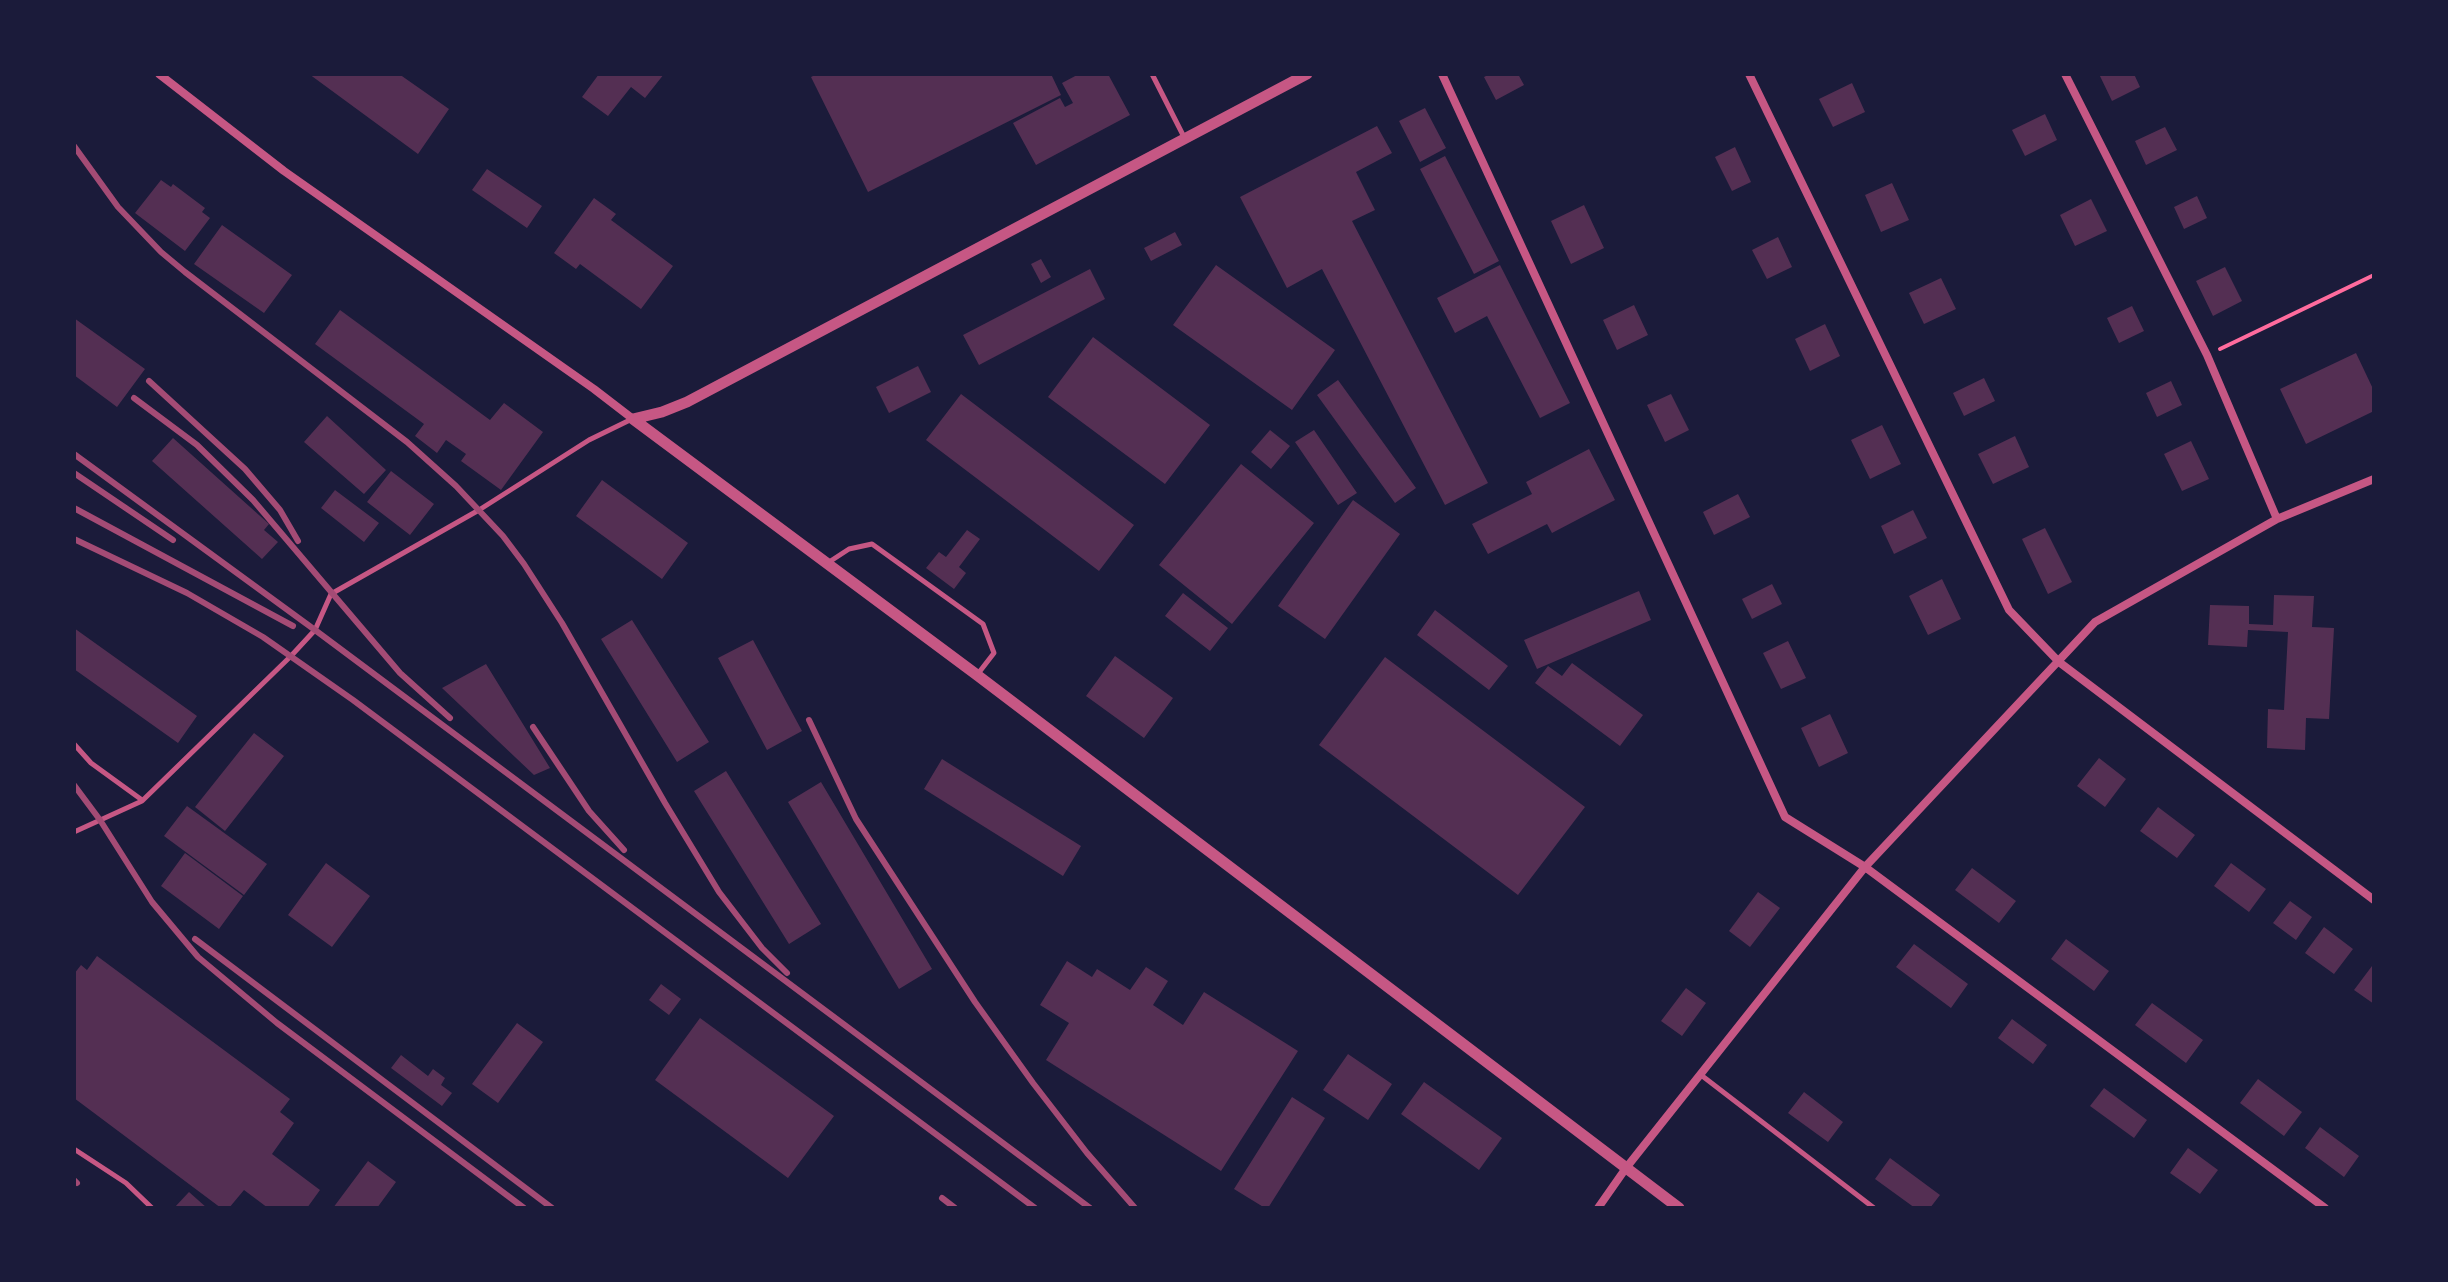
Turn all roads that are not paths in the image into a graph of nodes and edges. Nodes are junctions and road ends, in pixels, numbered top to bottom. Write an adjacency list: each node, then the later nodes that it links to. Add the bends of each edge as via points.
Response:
1 (159, 74): 8 (street, via 284,171)
2 (1152, 74): 7 (lane)
3 (1307, 74): 7 (street)
4 (1442, 74): 17 (street, via 1785,817)
5 (1749, 74): 12 (street, via 2009,610)
6 (2065, 74): 10 (street, via 2207,355)
7 (1185, 138): 8 (street, via 687,402)
8 (633, 419): 11 (street); 15 (lane, via 331,594 315,630)
9 (2374, 479): 10 (street)
10 (2277, 519): 12 (street, via 2095,622)
11 (826, 565): 13 (street); 13 (lane, via 849,549 872,544 983,624 994,653)
12 (2059, 662): 17 (street); 18 (street)
13 (977, 675): 21 (street)
14 (74, 744): 15 (lane)
15 (142, 801): 16 (lane)
16 (74, 832)
17 (1865, 867): 19 (street); 26 (street)
18 (2374, 900)
19 (1700, 1075): 21 (street); 25 (lane)
20 (74, 1149): 22 (lane, via 126,1183)
21 (1626, 1168): 23 (street); 24 (street)
22 (152, 1208)
23 (1598, 1208)
24 (1679, 1208)
25 (1874, 1208)
26 (2325, 1208)

